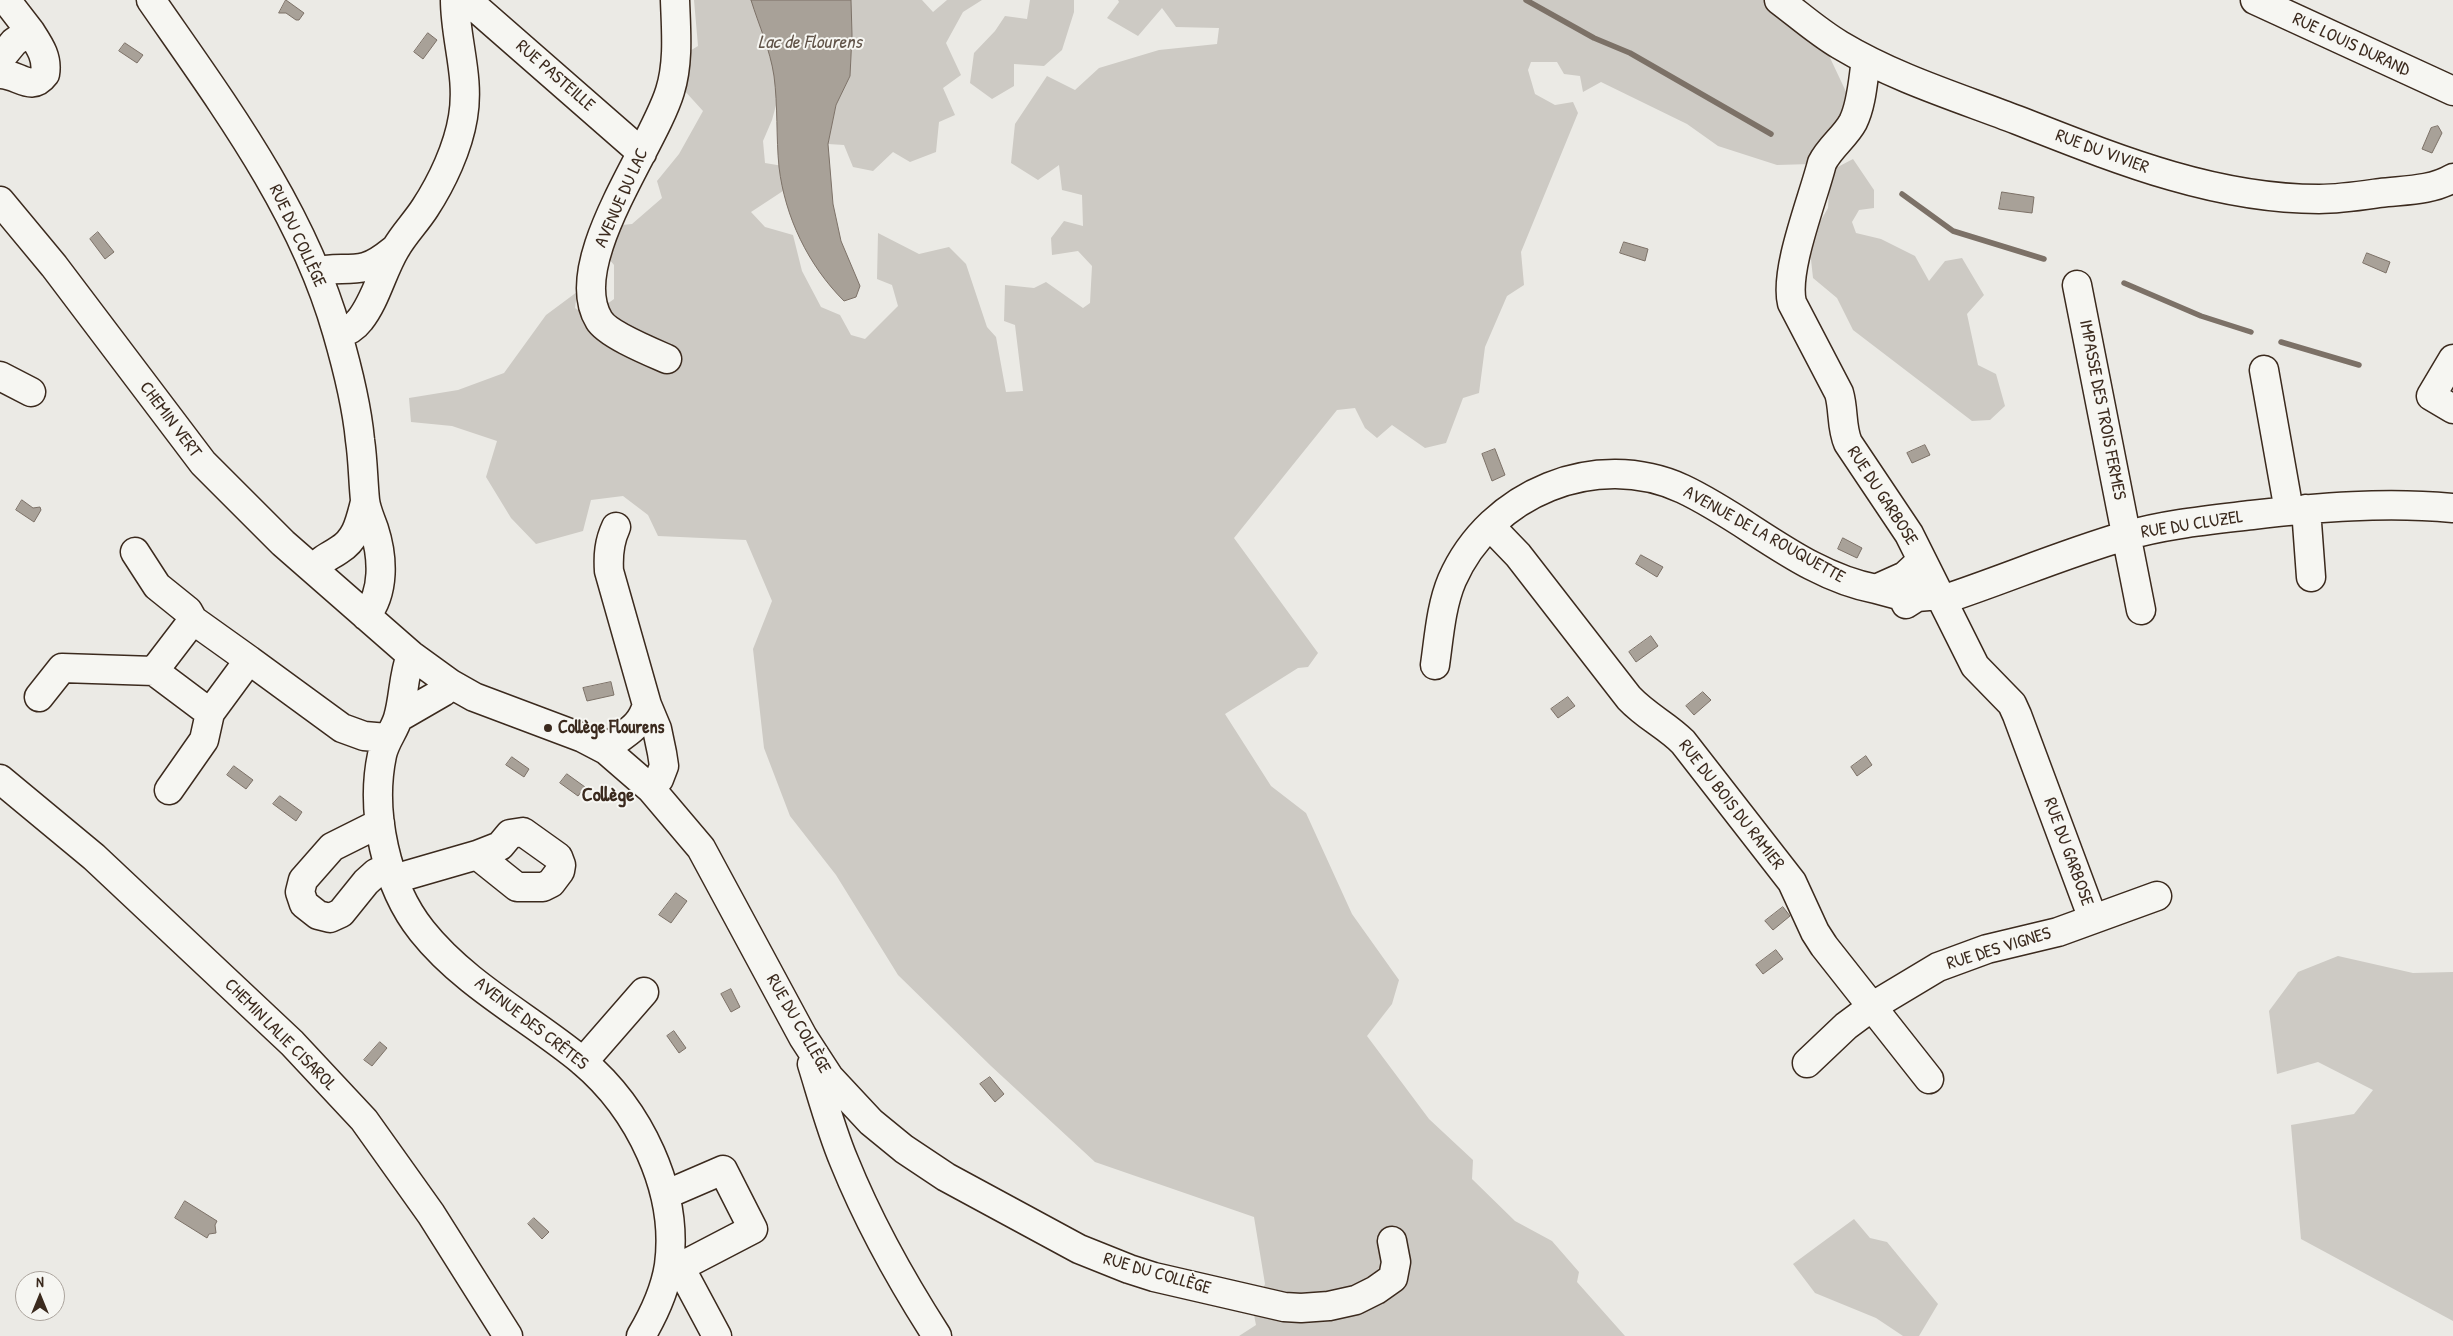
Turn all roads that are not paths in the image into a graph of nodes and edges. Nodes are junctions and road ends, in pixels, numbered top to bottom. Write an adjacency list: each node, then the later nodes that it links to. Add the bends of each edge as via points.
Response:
1 (6, 0): 8 (street)
2 (151, 0): 17 (street, RUE DU COLLÈGE, via 281,196)
3 (455, 0): 16 (street, via 463,65 463,118 442,178)
4 (467, 0): 13 (street, RUE PASTEILLE)
5 (675, 0): 13 (street, AVENUE DU LAC, via 675,62 670,91)
6 (1779, 0): 10 (street, RUE DU VIVIER)
7 (2256, 0): 12 (street, RUE LOUIS DURAND)
8 (30, 32): 9 (street, via 14,42); 11 (street, via 46,59 45,74 41,80 28,84 11,75)
9 (0, 59)
10 (1866, 60): 14 (street, RUE DU VIVIER, via 2129,164 2225,188 2261,195 2344,198 2435,186); 33 (street, RUE DU GARBOSE, via 1852,123 1822,163 1791,272 1790,292 1792,303 1839,393 1848,443 1909,534)
11 (0, 74)
12 (2450, 90)
13 (642, 153): 21 (street, AVENUE DU LAC, via 608,222 590,278 591,304 600,322 626,340)
14 (2453, 178)
15 (0, 201): 34 (street, CHEMIN VERT, via 54,266 202,463 254,516)
16 (396, 248): 17 (street, via 364,268); 19 (street, via 360,320 347,332)
17 (316, 272): 19 (street, RUE DU COLLÈGE)
18 (2078, 285): 31 (street, IMPASSE DES TROIS FERMES)
19 (338, 334): 26 (street, RUE DU COLLÈGE, via 360,437)
20 (2453, 358): 25 (street)
21 (667, 359)
22 (2264, 370): 28 (street)
23 (0, 376): 24 (street)
24 (31, 392)
25 (2442, 403)
26 (365, 502): 34 (street, RUE DU COLLÈGE, via 354,538 341,550 320,561); 39 (street, RUE DU COLLÈGE, via 375,532 380,570 377,600)
27 (2453, 508): 28 (street, RUE DU CLUZEL, via 2362,506)
28 (2298, 510): 31 (street, RUE DU CLUZEL, via 2206,520); 35 (street)
29 (616, 527): 47 (street, via 608,555 609,571)
30 (1491, 527): 36 (street, AVENUE DE LA ROUQUETTE, via 1519,502 1552,484 1596,475 1638,476 1681,488 1831,576); 43 (street, AVENUE DE LA ROUQUETTE, via 1475,542 1452,581 1445,602); 60 (street, RUE DU BOIS DU RAMIER, via 1518,555 1629,698 1648,718 1683,742 1792,882 1814,932)
31 (2127, 536): 37 (street, RUE DU CLUZEL); 38 (street, IMPASSE DES TROIS FERMES)
32 (135, 552): 40 (street, via 157,586 188,611)
33 (1922, 560): 36 (street, via 1905,576); 37 (street, RUE DU GARBOSE)
34 (314, 569): 39 (street, CHEMIN VERT)
35 (2311, 577)
36 (1876, 589): 37 (street, AVENUE DE LA ROUQUETTE, via 1902,596 1906,604 1917,597)
37 (1941, 597): 58 (street, RUE DU GARBOSE, via 1974,666 2012,704)
38 (2141, 610)
39 (366, 616): 41 (street, RUE DU COLLÈGE)
40 (193, 620): 42 (street); 44 (street)
41 (412, 655): 45 (street, RUE DU COLLÈGE); 49 (street, AVENUE DES CRÊTES)
42 (249, 660): 48 (street); 49 (street, via 342,728 364,736)
43 (1435, 665)
44 (154, 671): 46 (street, via 62,668); 48 (street)
45 (451, 684): 49 (street); 50 (street, RUE DU COLLÈGE, via 474,697 583,738)
46 (39, 697)
47 (647, 705): 50 (street, via 642,719); 52 (street, via 657,730 664,766)
48 (210, 713): 53 (street, via 204,740)
49 (393, 728): 54 (street, AVENUE DES CRÊTES, via 382,756)
50 (606, 750): 52 (street, RUE DU COLLÈGE)
51 (0, 779): 71 (street, CHEMIN LALIE CISAROL, via 94,857 292,1043 364,1120 431,1214)
52 (652, 788): 61 (street, RUE DU COLLÈGE, via 701,848)
53 (169, 790)
54 (380, 823): 56 (street, AVENUE DES CRÊTES, via 382,845); 56 (street, via 332,847 303,880 300,892 304,904 318,915 330,918 341,913 376,873)
55 (477, 854): 56 (street)
56 (391, 873): 62 (street, AVENUE DES CRÊTES, via 422,931 452,962)
57 (2158, 896): 58 (street, RUE DES VIGNES)
58 (2093, 919): 60 (street, RUE DES VIGNES, via 2058,932 1987,949 1938,967)
59 (644, 992): 62 (street)
60 (1873, 1006): 63 (street, RUE DES VIGNES, via 1846,1026); 64 (street, RUE DU BOIS DU RAMIER)
61 (803, 1037): 65 (street, RUE DU COLLÈGE, via 829,1077); 66 (street)
62 (583, 1062): 67 (street, AVENUE DES CRÊTES, via 622,1103 640,1133)
63 (1807, 1064)
64 (1929, 1079)
65 (862, 1113): 66 (street, via 840,1120); 68 (street, via 853,1156); 69 (street, RUE DU COLLÈGE, via 904,1149 946,1177 1080,1248 1137,1272 1284,1307 1329,1306 1356,1300 1393,1278 1396,1262)
66 (836, 1139): 68 (street)
67 (665, 1195): 70 (street, AVENUE DES CRÊTES); 70 (street, via 723,1170 752,1229)
68 (862, 1202): 74 (street, via 886,1252)
69 (1392, 1240)
70 (674, 1266): 72 (street, AVENUE DES CRÊTES); 73 (street)
71 (508, 1336)
72 (641, 1336)
73 (717, 1336)
74 (937, 1336)

